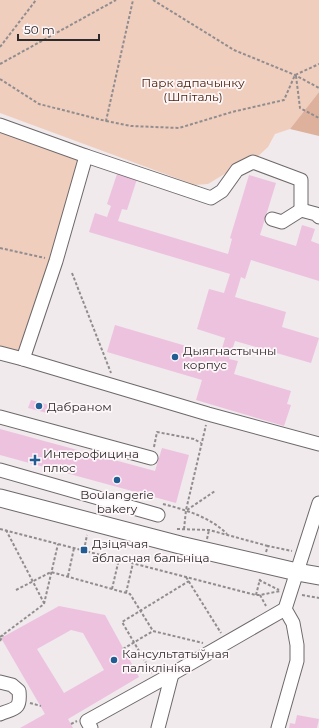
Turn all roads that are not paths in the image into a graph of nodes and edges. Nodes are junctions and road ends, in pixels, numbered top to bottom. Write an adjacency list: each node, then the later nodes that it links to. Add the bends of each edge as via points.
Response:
1 (0, 125): 2 (lane)
2 (86, 156): 3 (lane, via 211,198 222,191 237,170 253,162 301,180); 7 (lane, via 56,261)
3 (301, 210): 4 (lane); 5 (lane, via 282,222)
4 (319, 217)
5 (272, 219)
6 (0, 353): 7 (lane)
7 (23, 359): 9 (lane)
8 (0, 416): 10 (lane)
9 (319, 444)
10 (151, 458)
11 (0, 470): 14 (lane)
12 (0, 498): 15 (main road)
13 (319, 503): 15 (lane)
14 (158, 515)
15 (297, 572): 16 (main road); 17 (lane, via 285,591)
16 (319, 576)
17 (285, 609): 18 (lane); 23 (lane, via 293,623 297,661)
18 (172, 674): 21 (lane, via 87,721); 22 (lane)
19 (0, 682): 20 (lane, via 12,685 19,691 20,701 17,708)
20 (0, 714)
21 (91, 728)
22 (158, 728)
23 (278, 728)

